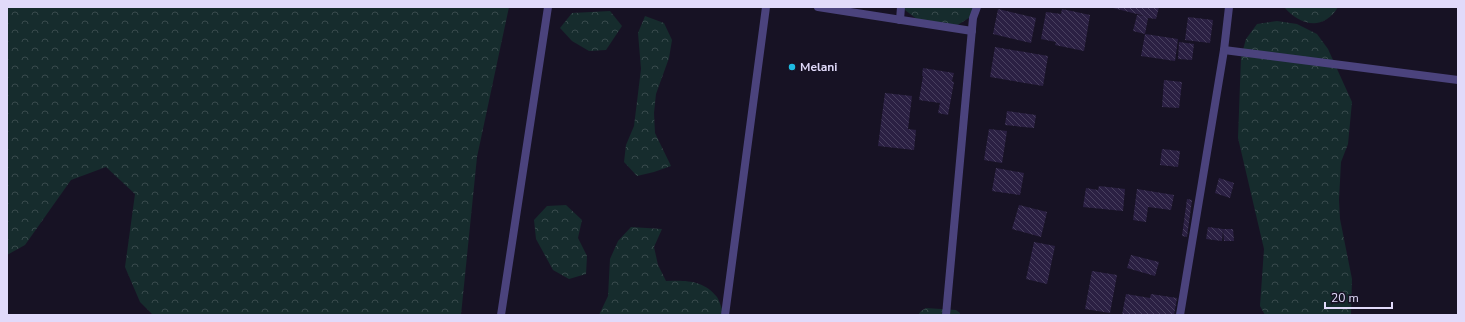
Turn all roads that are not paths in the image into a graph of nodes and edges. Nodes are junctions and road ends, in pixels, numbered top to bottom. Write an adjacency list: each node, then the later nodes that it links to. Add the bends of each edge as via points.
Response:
1 (548, 7): 11 (street)
2 (766, 7): 12 (street)
3 (818, 7): 7 (street)
4 (902, 7): 7 (street)
5 (977, 7): 8 (street)
6 (1229, 7): 9 (street)
7 (900, 20): 8 (street)
8 (972, 31): 13 (street)
9 (1224, 50): 10 (street); 14 (street)
10 (1458, 80)
11 (501, 315)
12 (725, 315)
13 (946, 315)
14 (1180, 315)

